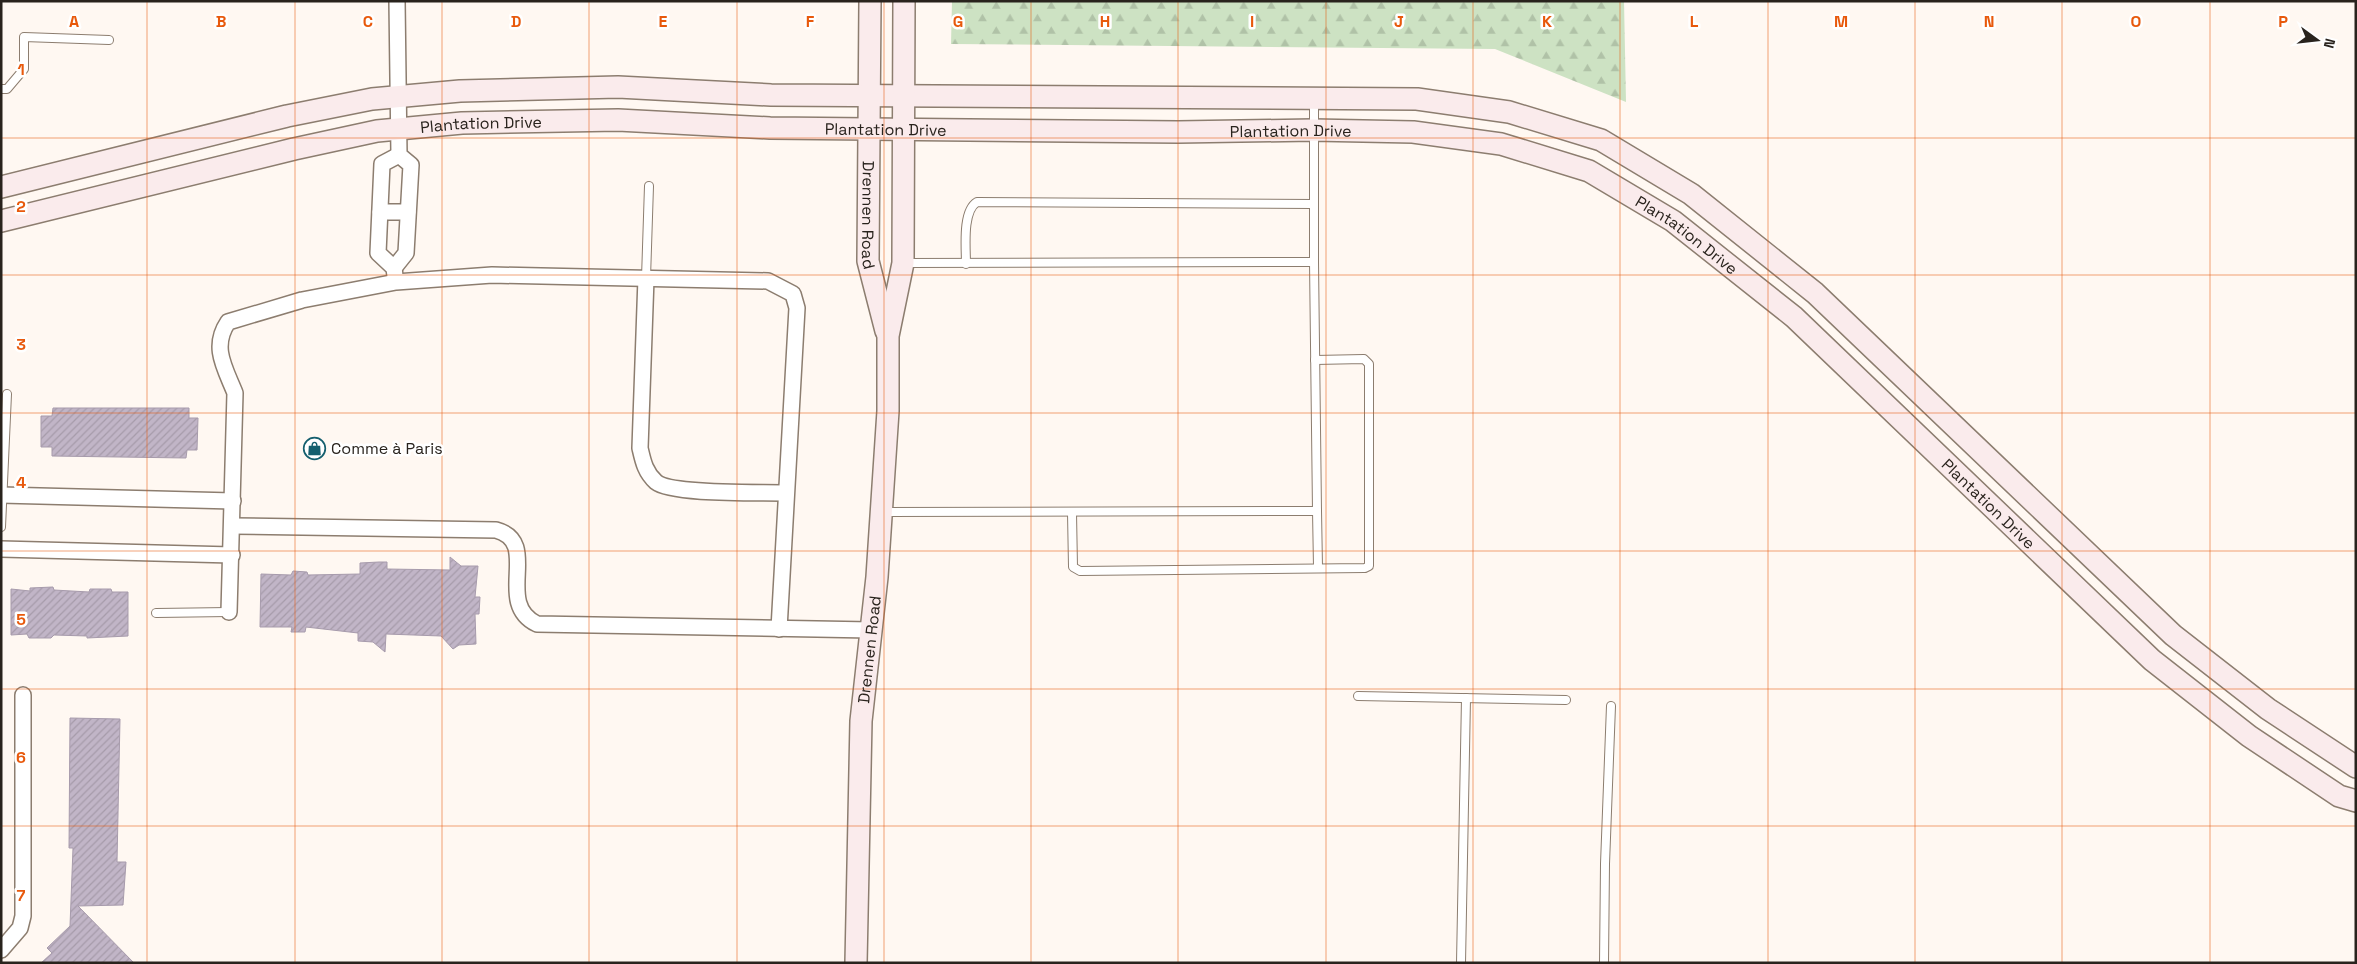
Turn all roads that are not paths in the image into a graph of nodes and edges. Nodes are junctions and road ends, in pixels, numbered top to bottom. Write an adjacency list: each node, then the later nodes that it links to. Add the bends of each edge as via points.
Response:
1 (397, 1): 8 (street)
2 (870, 1): 6 (street, Drennen Road)
3 (904, 1): 7 (street, Drennen Road)
4 (109, 40): 5 (lane, via 24,36 24,69 7,89)
5 (1, 89)
6 (869, 96): 7 (street, Plantation Drive); 8 (street, Plantation Drive, via 618,87 460,91); 11 (street, Drennen Road)
7 (903, 96): 9 (street, Plantation Drive); 12 (street, Drennen Road)
8 (397, 97): 10 (street); 18 (street, Plantation Drive, via 287,116)
9 (1314, 100): 13 (lane); 14 (street, Plantation Drive, via 1417,99 1508,112 1601,140)
10 (400, 129): 11 (street, Plantation Drive, via 462,123 618,120 770,128); 15 (street); 22 (street, Plantation Drive, via 294,149)
11 (869, 129): 12 (street, Plantation Drive); 28 (street, Drennen Road, via 868,262)
12 (903, 129): 13 (street, Plantation Drive); 24 (street, Drennen Road)
13 (1314, 130): 16 (street, Plantation Drive, via 1413,132 1501,144 1589,171); 19 (lane)
14 (1623, 153): 16 (street); 51 (street, Plantation Drive, via 1691,194 1815,293 2173,635 2268,710)
15 (399, 155): 20 (street, via 382,164); 21 (street, via 410,165)
16 (1610, 183): 52 (street, Plantation Drive, via 1673,221 1794,317 2152,660 2249,736 2339,796)
17 (649, 186): 27 (lane)
18 (1, 187)
19 (1314, 204): 23 (lane); 25 (lane, via 977,202 968,218)
20 (380, 212): 21 (street); 26 (street, via 378,253)
21 (408, 212): 26 (street, via 406,253)
22 (1, 221)
23 (1314, 262): 25 (lane); 29 (lane)
24 (903, 263): 25 (lane); 28 (street, Drennen Road)
25 (966, 264)
26 (395, 275): 27 (street); 33 (street, via 228,322 219,343 235,393)
27 (646, 278): 31 (street, via 640,448 644,468 657,483 677,489); 31 (street, via 768,281 793,294 797,308)
28 (888, 336): 35 (street, Drennen Road, via 888,411)
29 (1315, 360): 34 (lane); 41 (lane, via 1364,359 1369,364 1369,566)
30 (7, 394): 32 (lane)
31 (786, 493): 44 (street)
32 (2, 495): 33 (street); 38 (lane)
33 (233, 501): 37 (street)
34 (1317, 511): 36 (lane); 41 (lane)
35 (881, 512): 36 (lane); 45 (street, Drennen Road)
36 (1072, 513): 41 (lane, via 1073,567 1076,570)
37 (232, 526): 40 (street); 44 (street, via 496,530 512,536 516,545 520,611 537,624)
38 (1, 527)
39 (1, 549): 40 (street)
40 (232, 555): 42 (street)
41 (1318, 568)
42 (229, 612): 43 (lane)
43 (156, 613)
44 (779, 629): 45 (street)
45 (871, 630): 54 (street, Drennen Road, via 862,721)
46 (23, 694): 53 (street, via 23,916 20,928)
47 (1358, 696): 48 (lane)
48 (1466, 698): 49 (lane); 55 (lane)
49 (1566, 700)
50 (1611, 706): 56 (lane)
51 (2356, 767)
52 (2356, 801)
53 (1, 950)
54 (856, 963)
55 (1461, 963)
56 (1604, 963)

